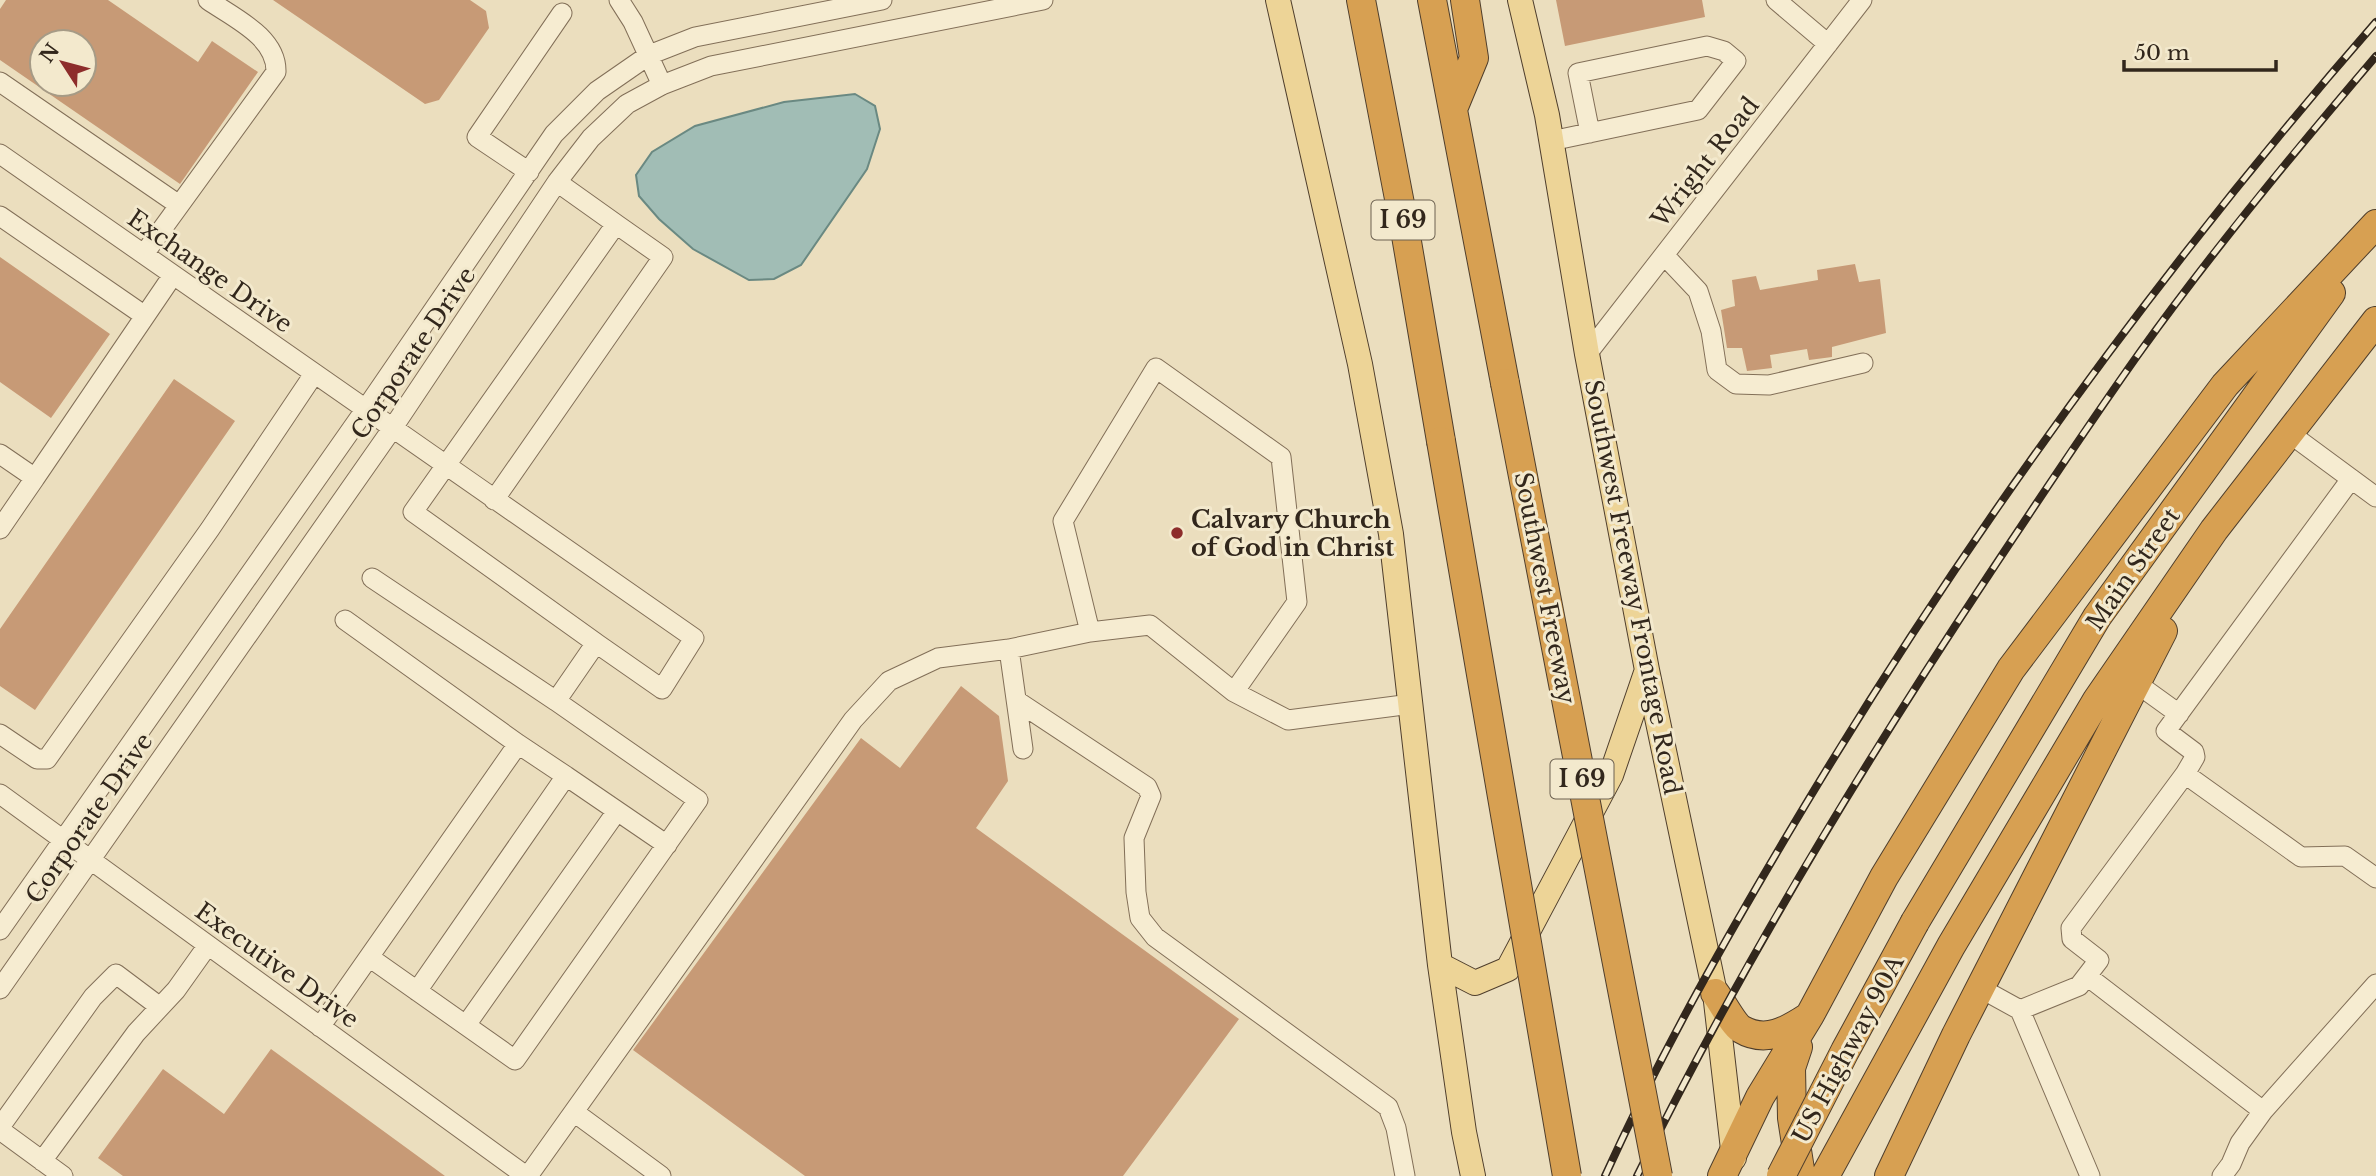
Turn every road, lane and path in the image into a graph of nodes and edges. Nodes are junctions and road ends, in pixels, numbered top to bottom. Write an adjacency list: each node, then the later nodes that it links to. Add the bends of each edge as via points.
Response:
1 (208, 0): 23 (street, via 270,47 276,72)
2 (619, 0): 14 (street)
3 (882, 0): 14 (street, Corporate Drive, via 695,37)
4 (1043, 0): 16 (street, Corporate Drive, via 711,66)
5 (1278, 0): 57 (main road, via 1360,364 1391,534)
6 (1361, 0): 97 (highway, I 69, bridge, via 1405,230)
7 (1433, 0): 17 (highway, Southwest Freeway / I 69)
8 (1465, 0): 17 (highway, via 1474,58)
9 (1520, 0): 19 (main road, Southwest Freeway Frontage Road)
10 (1862, 0): 13 (street, Wright Road)
11 (1782, 2): 13 (street)
12 (562, 12): 21 (street, via 477,137)
13 (1828, 44): 29 (street, Wright Road)
14 (649, 55): 16 (street); 21 (street, Corporate Drive, via 597,91 554,134)
15 (0, 82): 23 (street)
16 (662, 85): 22 (street, Corporate Drive, via 627,104 591,138)
17 (1453, 108): 98 (highway, Southwest Freeway / I 69, bridge)
18 (1590, 133): 18 (street, via 1698,110 1737,61 1707,46 1578,73); 19 (street)
19 (1551, 141): 33 (main road, Southwest Freeway Frontage Road)
20 (0, 154): 28 (street, Exchange Drive)
21 (529, 172): 36 (street, Corporate Drive)
22 (557, 182): 25 (street); 37 (street, Corporate Drive)
23 (179, 205): 28 (street)
24 (0, 216): 31 (street)
25 (616, 224): 40 (street); 44 (street, via 663,257)
26 (2376, 224): 84 (highway, via 2225,385 2011,669 1884,877)
27 (2376, 232): 70 (highway, Main Street, via 2097,617)
28 (144, 254): 30 (street, Exchange Drive)
29 (1664, 255): 33 (street, Wright Road); 34 (street, via 1698,291 1717,370 1736,384 1769,385)
30 (173, 275): 31 (street); 35 (street, Exchange Drive)
31 (145, 316): 41 (street)
32 (2376, 321): 38 (highway, Main Street)
33 (1587, 354): 52 (main road, Southwest Freeway Frontage Road)
34 (1863, 363)
35 (314, 373): 36 (street, Exchange Drive); 59 (street, via 47,759 37,759)
36 (365, 410): 37 (street, Exchange Drive); 66 (street, Corporate Drive)
37 (393, 429): 40 (street, Exchange Drive); 68 (street, Corporate Drive)
38 (2289, 433): 42 (street); 46 (highway, Main Street)
39 (0, 454): 41 (street)
40 (446, 466): 44 (street, Exchange Drive); 50 (street, via 413,512)
41 (35, 478): 45 (street)
42 (2351, 478): 43 (street); 58 (street)
43 (2376, 497)
44 (494, 500): 50 (street, Exchange Drive, via 694,638 662,689)
45 (0, 529)
46 (2214, 530): 53 (highway); 73 (highway, Main Street, via 2097,700)
47 (372, 578): 55 (street)
48 (345, 620): 60 (street)
49 (1090, 632): 51 (street); 54 (street, via 1150,625); 54 (street, via 1063,520 1156,368 1281,457 1297,601)
50 (596, 643): 55 (street)
51 (1009, 649): 56 (street); 88 (street, via 938,658 889,681 853,720)
52 (1647, 670): 75 (main road, via 1611,775 1508,969 1475,983); 81 (main road, Southwest Freeway Frontage Road)
53 (2136, 683): 58 (street); 78 (highway)
54 (1234, 692): 57 (street, via 1288,720)
55 (556, 701): 67 (street, via 698,800)
56 (1017, 701): 61 (street); 95 (street, via 1147,788 1151,796 1134,838 1140,918 1155,937 1388,1107)
57 (1411, 704): 75 (main road)
58 (2179, 714): 62 (street, via 2166,731 2194,752)
59 (0, 734)
60 (518, 744): 63 (street); 74 (street)
61 (1023, 749)
62 (2185, 774): 69 (street, via 2301,857 2345,856); 76 (street, via 2071,928 2071,939 2099,960)
63 (566, 776): 65 (street); 80 (street)
64 (0, 794): 66 (street, Executive Drive)
65 (617, 811): 67 (street); 85 (street)
66 (64, 838): 68 (street, Executive Drive); 71 (street, Corporate Drive)
67 (667, 845): 85 (street, via 516,1060)
68 (91, 858): 72 (street, Executive Drive); 79 (street, Corporate Drive)
69 (2376, 878)
70 (1915, 922): 99 (highway, US Highway 90A, bridge)
71 (0, 930)
72 (208, 945): 82 (street); 86 (street, Executive Drive)
73 (1951, 946): 101 (highway, US Highway 90A)
74 (369, 957): 80 (street); 86 (street)
75 (1440, 965): 96 (main road)
76 (2087, 976): 83 (street, via 2079,986); 87 (street)
77 (2376, 984): 87 (street)
78 (1980, 988): 83 (street); 102 (highway)
79 (0, 989)
80 (417, 991): 85 (street)
81 (1716, 993): 84 (highway, via 1740,1029 1763,1035 1783,1033); 91 (main road, Southwest Freeway Frontage Road)
82 (160, 1007): 89 (street, via 116,974 93,997); 90 (street)
83 (2020, 1010): 103 (street)
84 (1810, 1015): 91 (highway, via 1760,1097); 100 (highway, via 1791,1068 1792,1118)
85 (466, 1025)
86 (320, 1027): 93 (street, Executive Drive)
87 (2263, 1111): 104 (street)
88 (574, 1112): 93 (street); 94 (street)
89 (0, 1128): 90 (street)
90 (42, 1161): 92 (street)
91 (1731, 1168)
92 (63, 1176)
93 (527, 1176)
94 (661, 1176)
95 (1405, 1176)
96 (1473, 1176)
97 (1567, 1176)
98 (1658, 1176)
99 (1781, 1176)
100 (1801, 1176)
101 (1825, 1176)
102 (1889, 1176)
103 (2090, 1176)
104 (2222, 1176)

